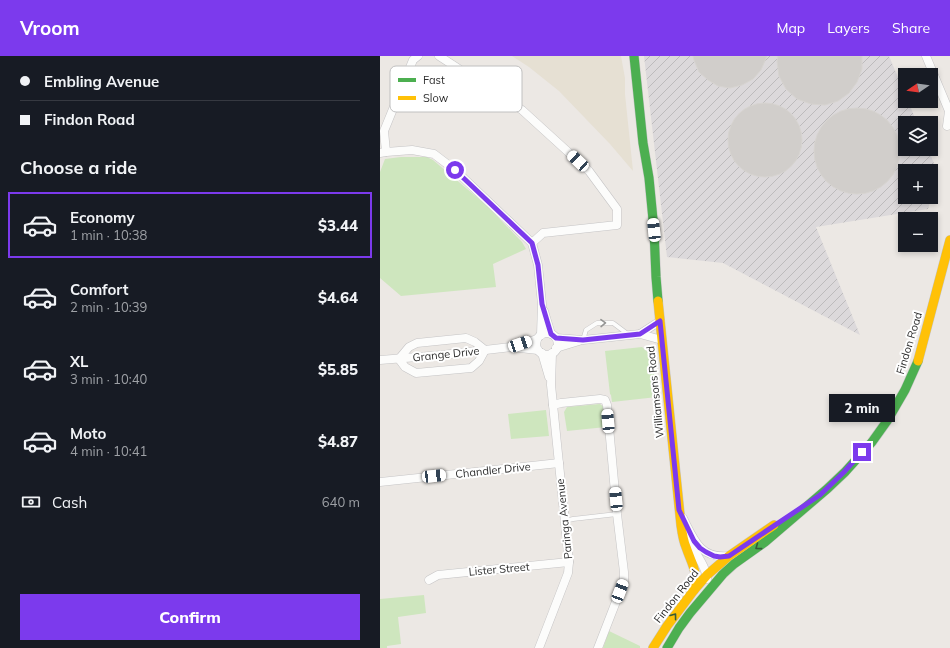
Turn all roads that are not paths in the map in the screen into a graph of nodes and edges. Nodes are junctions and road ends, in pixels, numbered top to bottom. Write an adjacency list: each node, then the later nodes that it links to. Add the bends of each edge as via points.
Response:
1 (418, 56): 5 (street)
2 (439, 56): 6 (street)
3 (634, 56): 14 (street, Williamsons Road, via 654,230)
4 (926, 56): 9 (street, via 949,111)
5 (411, 66)
6 (454, 66)
7 (522, 110): 12 (street, via 589,171 617,209 617,225 543,233)
8 (392, 112): 10 (street, via 384,131)
9 (946, 126)
10 (383, 153): 12 (street, via 412,150 434,154 455,170)
11 (950, 240): 31 (street, Findon Road, via 919,356 905,390 872,442)
12 (532, 243): 13 (street, via 538,265)
13 (542, 304): 17 (street); 18 (street)
14 (660, 321): 15 (street); 20 (street, Williamsons Road)
15 (640, 334): 16 (street); 20 (street)
16 (630, 335): 19 (street); 19 (lane, one-way to 16, via 586,330 597,323 613,323)
17 (539, 336): 18 (street, via 545,333); 21 (street, Grange Drive); 24 (street, via 536,345)
18 (553, 336): 19 (street); 23 (street, via 557,343)
19 (583, 340): 23 (street)
20 (662, 340): 32 (street, Williamsons Road)
21 (512, 348): 22 (street, Grange Drive); 24 (street, Grange Drive)
22 (485, 350): 25 (street, Grange Drive); 25 (street, via 466,338 417,343 409,347); 25 (street, via 479,361 471,368 416,373 404,367)
23 (554, 350): 24 (street, via 548,354); 27 (street, Paringa Avenue)
24 (540, 351): 27 (street, Paringa Avenue)
25 (399, 359): 26 (street, Grange Drive)
26 (380, 360)
27 (551, 386): 28 (street, Paringa Avenue)
28 (553, 405): 29 (street, Paringa Avenue); 33 (street, via 600,398 605,400)
29 (559, 463): 30 (street, Chandler Drive); 34 (street, Paringa Avenue)
30 (380, 482)
31 (820, 495): 35 (street, Findon Road); 38 (street, Findon Road, one-way to 38)
32 (679, 510): 35 (street, via 700,548 714,556); 37 (street, Williamsons Road, via 685,545); 39 (street, Williamsons Road, via 690,544)
33 (617, 514): 34 (lane); 44 (street, via 624,581)
34 (565, 521): 36 (street, Paringa Avenue)
35 (729, 556): 39 (street, Findon Road)
36 (569, 562): 40 (street, Lister Street, via 438,575); 43 (street, Paringa Avenue, via 568,573)
37 (695, 570): 39 (street, via 698,575); 41 (street, Williamsons Road)
38 (723, 574): 39 (street); 42 (street, Findon Road)
39 (706, 576): 41 (street, Findon Road); 42 (street, via 707,584)
40 (429, 580)
41 (694, 590): 45 (street, Findon Road, one-way to 41)
42 (703, 598): 46 (street, Findon Road)
43 (539, 648)
44 (598, 648)
45 (653, 648)
46 (667, 648)

